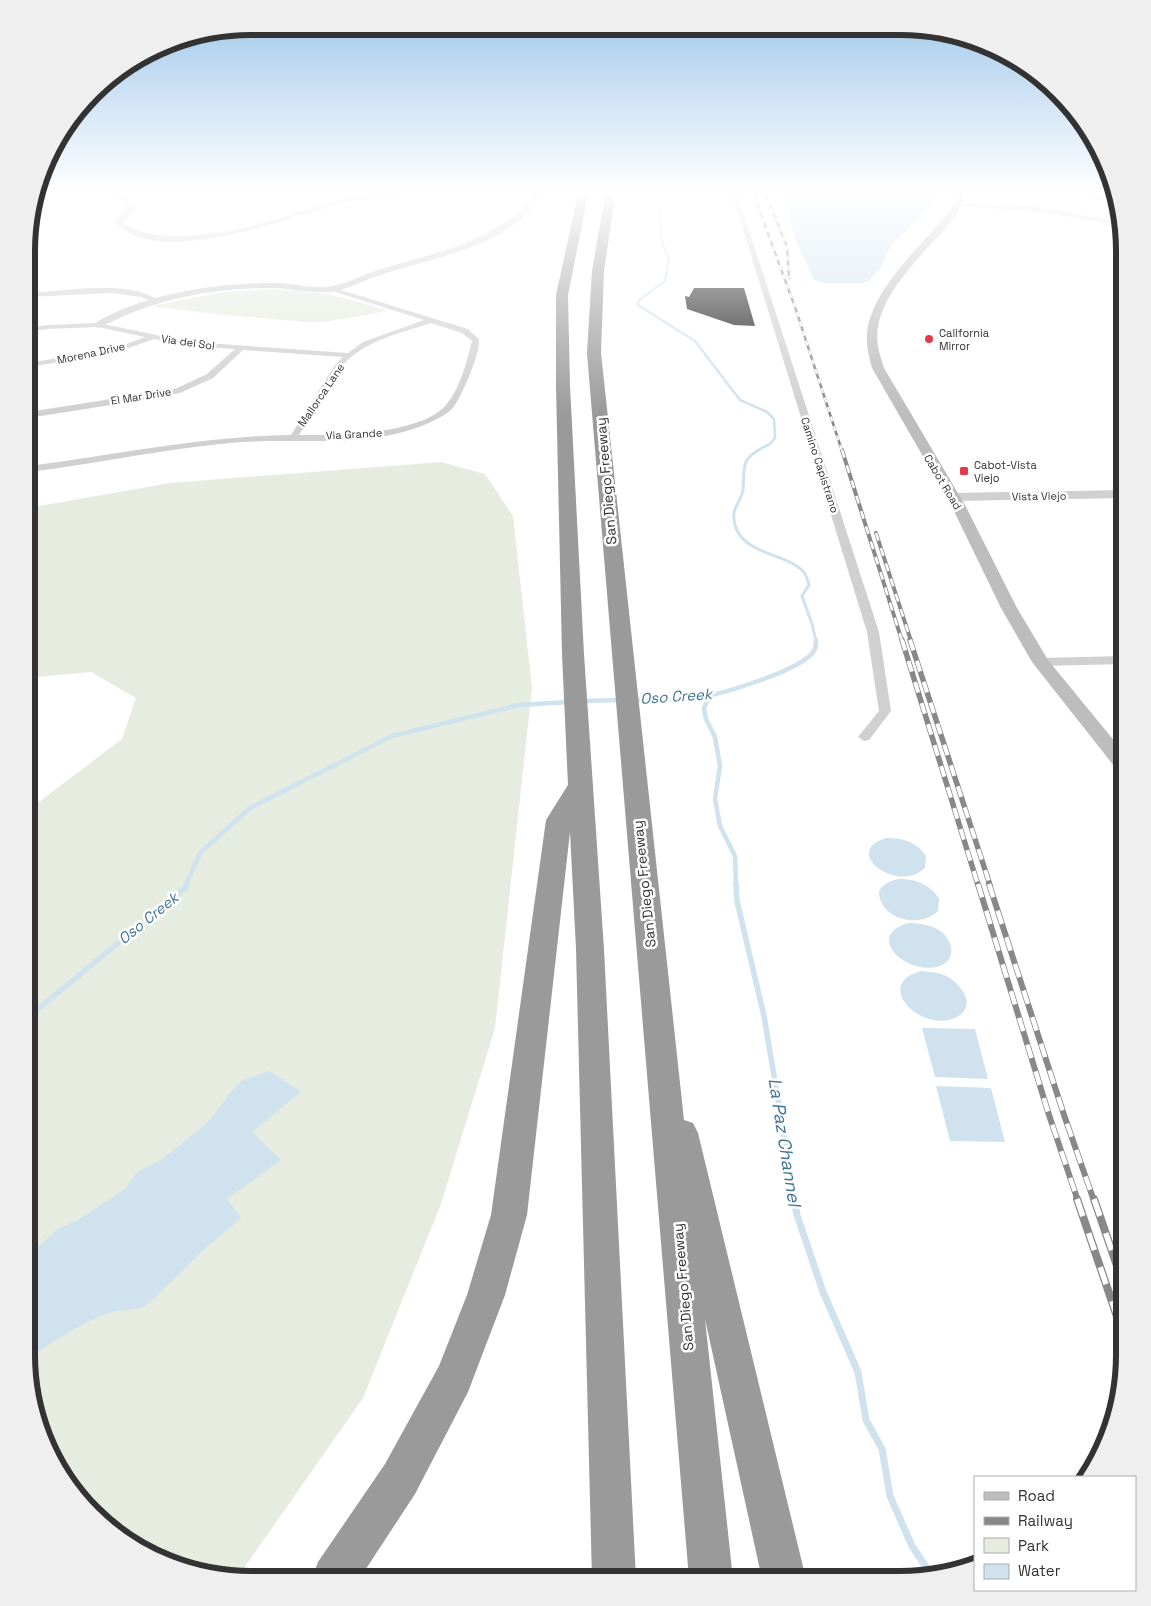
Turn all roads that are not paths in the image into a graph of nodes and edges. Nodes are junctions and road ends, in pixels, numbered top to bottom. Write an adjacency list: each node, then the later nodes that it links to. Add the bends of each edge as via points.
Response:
1 (386, 265): 7 (street)
2 (405, 265): 8 (street)
3 (568, 265): 27 (highway, via 562,295 563,386)
4 (598, 265): 28 (highway, San Diego Freeway, via 594,293 594,353)
5 (757, 265): 25 (street, Camino Capistrano, via 873,632 885,711)
6 (910, 265): 22 (main road, Cabot Road, via 884,295 874,320 872,345 883,379)
7 (320, 288): 8 (street); 10 (street, via 226,288)
8 (330, 289): 11 (street, Via Grande)
9 (35, 294): 10 (street, via 114,291 145,295)
10 (156, 301): 12 (street, via 125,311)
11 (432, 320): 16 (street, Mallorca Lane, via 366,344); 19 (street, Via Grande, via 465,331 476,341 451,405 417,424 390,432 365,436)
12 (98, 325): 13 (street, Via del Sol); 14 (street, Via del Sol)
13 (35, 329)
14 (152, 337): 15 (street, Via del Sol); 17 (street, Morena Drive, via 115,351)
15 (241, 348): 16 (street, Via del Sol); 18 (street, El Mar Drive, via 210,376 177,391)
16 (350, 355): 19 (street, Mallorca Lane, via 338,365)
17 (35, 364)
18 (35, 414)
19 (294, 437): 20 (street, Via Grande, via 205,442)
20 (35, 468)
21 (1116, 494): 22 (street, Vista Viejo)
22 (953, 497): 24 (main road, Cabot Road, via 1009,608)
23 (1116, 660): 24 (street)
24 (1041, 662): 26 (main road, Cabot Road)
25 (864, 737)
26 (1116, 757)
27 (581, 784): 29 (highway, via 559,820 509,1215 486,1295 441,1404 400,1479); 30 (highway)
28 (659, 1035): 31 (highway, San Diego Freeway); 32 (highway)
29 (339, 1571)
30 (614, 1571)
31 (710, 1571)
32 (782, 1571)

